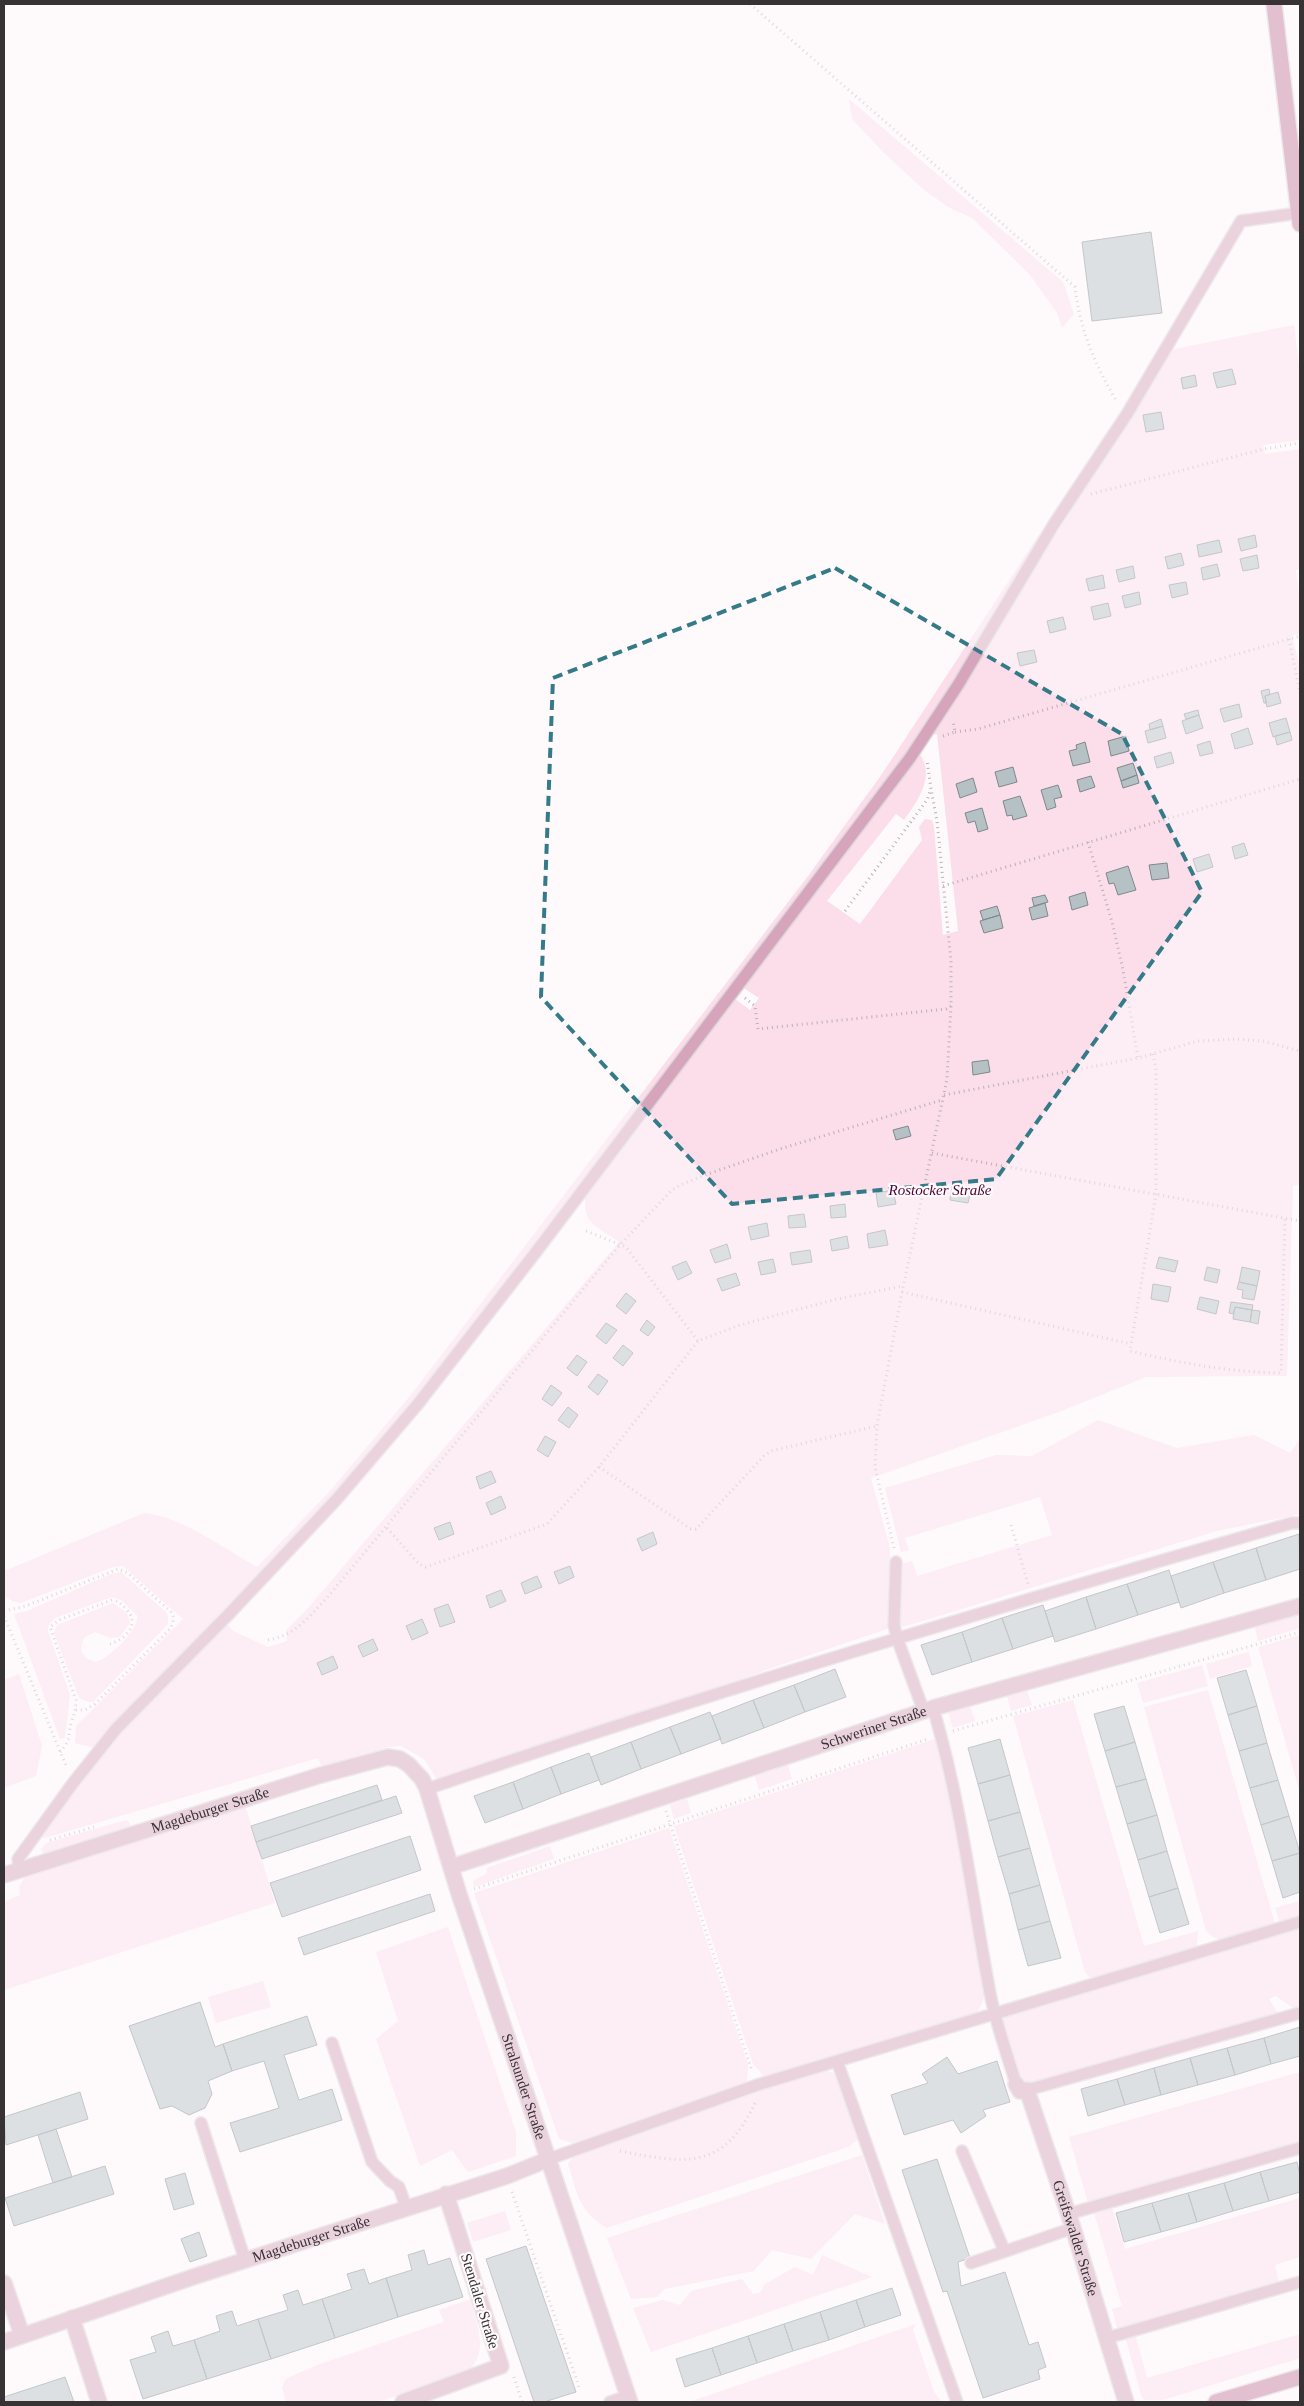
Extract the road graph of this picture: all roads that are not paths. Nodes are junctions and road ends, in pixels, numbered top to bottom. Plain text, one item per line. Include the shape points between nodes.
1 (1274, 4) edge
2 (1300, 219) edge
3 (1300, 1523) edge
4 (896, 1562) road end
5 (1300, 1606) edge
6 (897, 1638) junction
7 (928, 1710) junction
8 (416, 1771) joint
9 (427, 1789) junction
10 (451, 1867) junction
11 (20, 1870) junction
12 (4, 1875) edge
13 (1300, 1922) edge
14 (1300, 2013) edge
15 (995, 2014) junction
16 (332, 2043) dead end
17 (836, 2061) junction
18 (1022, 2087) junction
19 (201, 2123) dead end
20 (1300, 2148) edge
21 (962, 2151) dead end
22 (549, 2159) junction
23 (446, 2194) junction
24 (406, 2207) junction
25 (1070, 2221) junction
26 (1004, 2250) junction
27 (245, 2260) junction
28 (971, 2263) dead end
29 (1300, 2282) edge
30 (4, 2283) edge
31 (72, 2318) junction
32 (22, 2335) junction
33 (1107, 2338) junction
34 (4, 2342) edge
35 (1300, 2377) edge
36 (629, 2399) edge
37 (99, 2402) edge
38 (403, 2402) edge
39 (610, 2402) edge
40 (957, 2402) edge
41 (1126, 2402) edge
42 (1216, 2402) edge

1 - 2 street
2 - 11 lane via 1242,221 1127,414 1054,524 958,685 918,745 418,1404 337,1499 116,1729 18,1859
3 - 6 lane
4 - 6 lane via 894,1625
5 - 7 street, Schweriner Straße
6 - 7 lane
6 - 9 lane
7 - 10 street, Schweriner Straße
7 - 15 lane via 941,1734
8 - 9 street, Stralsunder Straße
8 - 11 street, Magdeburger Straße via 400,1759 388,1757
9 - 10 street, Stralsunder Straße
10 - 22 street, Stralsunder Straße
11 - 12 street, Magdeburger Straße
13 - 15 lane
14 - 18 lane
15 - 17 lane
15 - 18 lane
16 - 24 lane via 372,2162 399,2187
17 - 22 lane via 757,2085
17 - 40 lane
18 - 25 street, Greifswalder Straße
19 - 27 lane
20 - 25 lane
21 - 26 lane
22 - 23 street, Magdeburger Straße via 507,2176
22 - 36 street, Stralsunder Straße
23 - 24 street, Magdeburger Straße
23 - 38 street, Stendaler Straße via 501,2366
24 - 27 street, Magdeburger Straße
25 - 26 lane
25 - 33 street, Greifswalder Straße
26 - 28 lane
27 - 31 street, Magdeburger Straße
29 - 33 lane
30 - 32 street
31 - 32 street, Magdeburger Straße
31 - 37 street
32 - 34 street, Magdeburger Straße
33 - 41 street, Greifswalder Straße
35 - 42 street
36 - 39 lane

